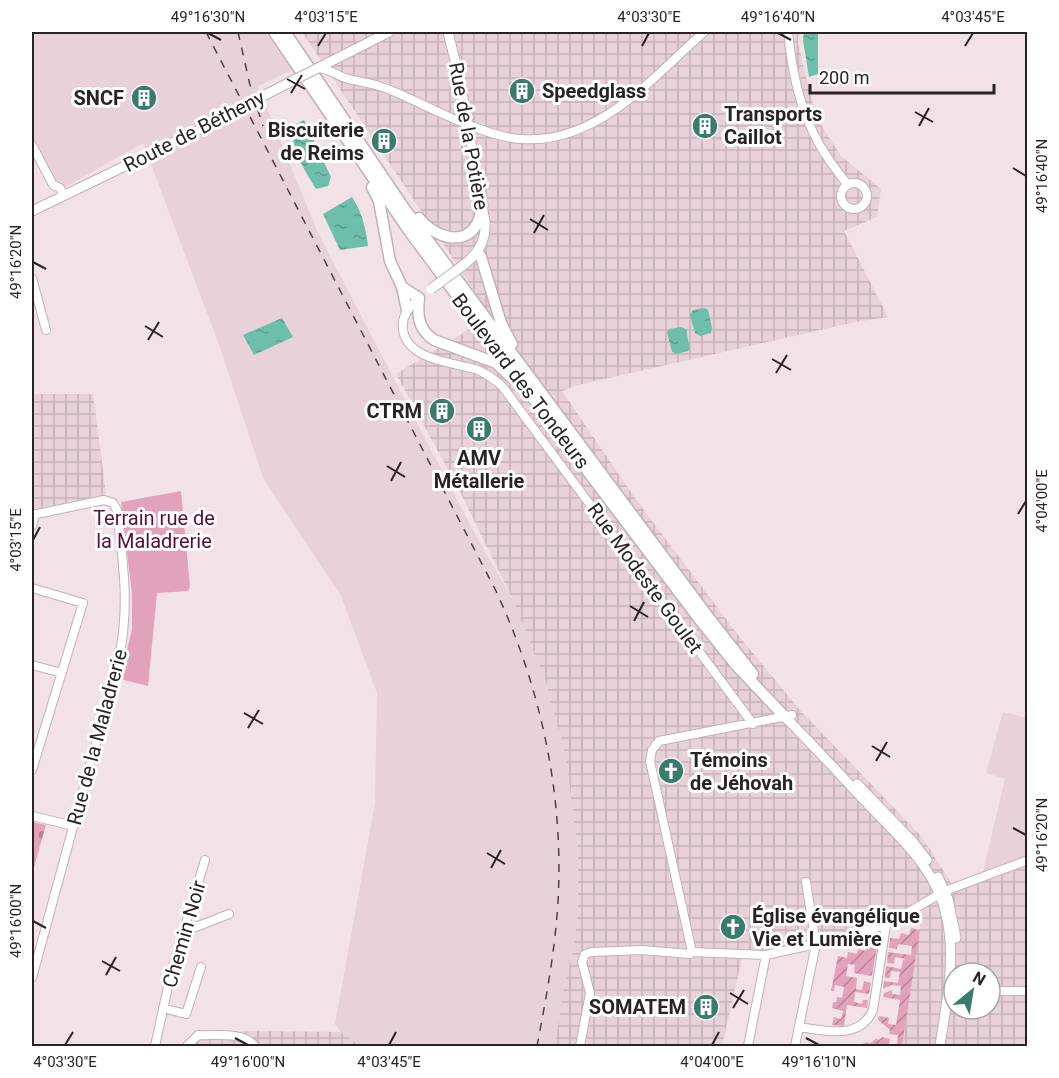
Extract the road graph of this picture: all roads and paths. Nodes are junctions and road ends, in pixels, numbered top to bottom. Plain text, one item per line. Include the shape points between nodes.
1 (274, 32) edge
2 (285, 32) edge
3 (388, 32) edge
4 (448, 32) edge
5 (704, 32) edge
6 (788, 32) edge
7 (318, 68) junction
8 (334, 122) junction
9 (467, 123) junction
10 (32, 145) edge
11 (364, 149) junction
12 (847, 184) dead end
13 (64, 195) junction
14 (482, 205) junction
15 (32, 211) edge
16 (478, 252) junction
17 (32, 278) edge
18 (402, 287) junction
19 (419, 298) junction
20 (407, 310) junction
21 (46, 330) dead end
22 (560, 417) junction
23 (616, 510) junction
24 (33, 515) edge
25 (32, 526) edge
26 (32, 588) edge
27 (32, 665) edge
28 (62, 673) junction
29 (789, 716) junction
30 (753, 724) junction
31 (32, 736) edge
32 (41, 738) junction
33 (32, 770) edge
34 (32, 816) edge
35 (74, 826) junction
36 (205, 860) dead end
37 (1028, 860) edge
38 (806, 882) dead end
39 (943, 893) junction
40 (229, 914) dead end
41 (886, 925) junction
42 (183, 932) junction
43 (816, 944) junction
44 (692, 952) junction
45 (766, 955) junction
46 (951, 961) edge
47 (956, 961) edge
48 (201, 967) dead end
49 (32, 978) edge
50 (1002, 990) edge
51 (1028, 991) edge
52 (163, 1008) junction
53 (945, 1021) edge
54 (949, 1021) edge
55 (799, 1027) junction
56 (155, 1047) edge
57 (187, 1047) edge
58 (255, 1047) edge
59 (580, 1047) edge
60 (748, 1047) edge
61 (795, 1047) edge
62 (940, 1047) edge
63 (946, 1047) edge

1 - 8 highway, Boulevard des Tondeurs
2 - 11 highway, Boulevard des Tondeurs
3 - 7 main road, Route de Bétheny
4 - 9 main road, Rue de la Potière
5 - 9 street via 620,106 587,127 556,136 520,139
6 - 12 street via 797,93 805,115 819,144
7 - 9 street via 381,87
7 - 13 main road, Route de Bétheny, bridge
8 - 18 highway via 379,201 390,261
8 - 23 highway, Boulevard des Tondeurs via 409,231
9 - 14 main road, Rue de la Potière
10 - 13 street via 53,185
11 - 14 highway via 426,227 435,233 452,237 472,231
11 - 22 highway, Boulevard des Tondeurs
13 - 15 main road, Route de Bétheny
14 - 16 main road, Rue de la Potière via 484,240
16 - 19 main road, bridge
16 - 22 highway via 501,323
17 - 21 street
18 - 19 highway
18 - 20 highway
19 - 20 street
19 - 23 highway via 418,320 426,334 503,368
20 - 30 street, Rue Modeste Goulet via 402,327 411,347 480,371 502,386
22 - 29 highway, Boulevard des Tondeurs via 736,653
23 - 29 highway, Boulevard des Tondeurs via 720,646
24 - 25 street
24 - 35 street, Rue de la Maladrerie via 104,500 113,503 117,510 125,621 119,658
26 - 28 street via 83,603
27 - 28 street
28 - 32 street
29 - 30 street
29 - 39 main road via 911,850
30 - 44 street via 659,741 652,750 650,760
31 - 32 street
32 - 33 street
34 - 35 street
35 - 49 street, Rue de la Maladrerie
36 - 42 street, Chemin Noir
37 - 39 street
38 - 43 street
39 - 41 street
39 - 46 main road
39 - 47 main road via 954,923
40 - 42 street
41 - 43 street
41 - 55 street via 868,1021 842,1031
42 - 52 street, Chemin Noir
43 - 45 street
43 - 55 street
44 - 45 street
44 - 59 street via 591,952 583,957 590,993
45 - 60 street
48 - 52 street, Chemin Noir via 186,1014
50 - 51 street
52 - 56 street, Chemin Noir
53 - 62 main road
54 - 63 main road
55 - 61 street
57 - 58 street via 198,1035 241,1036

